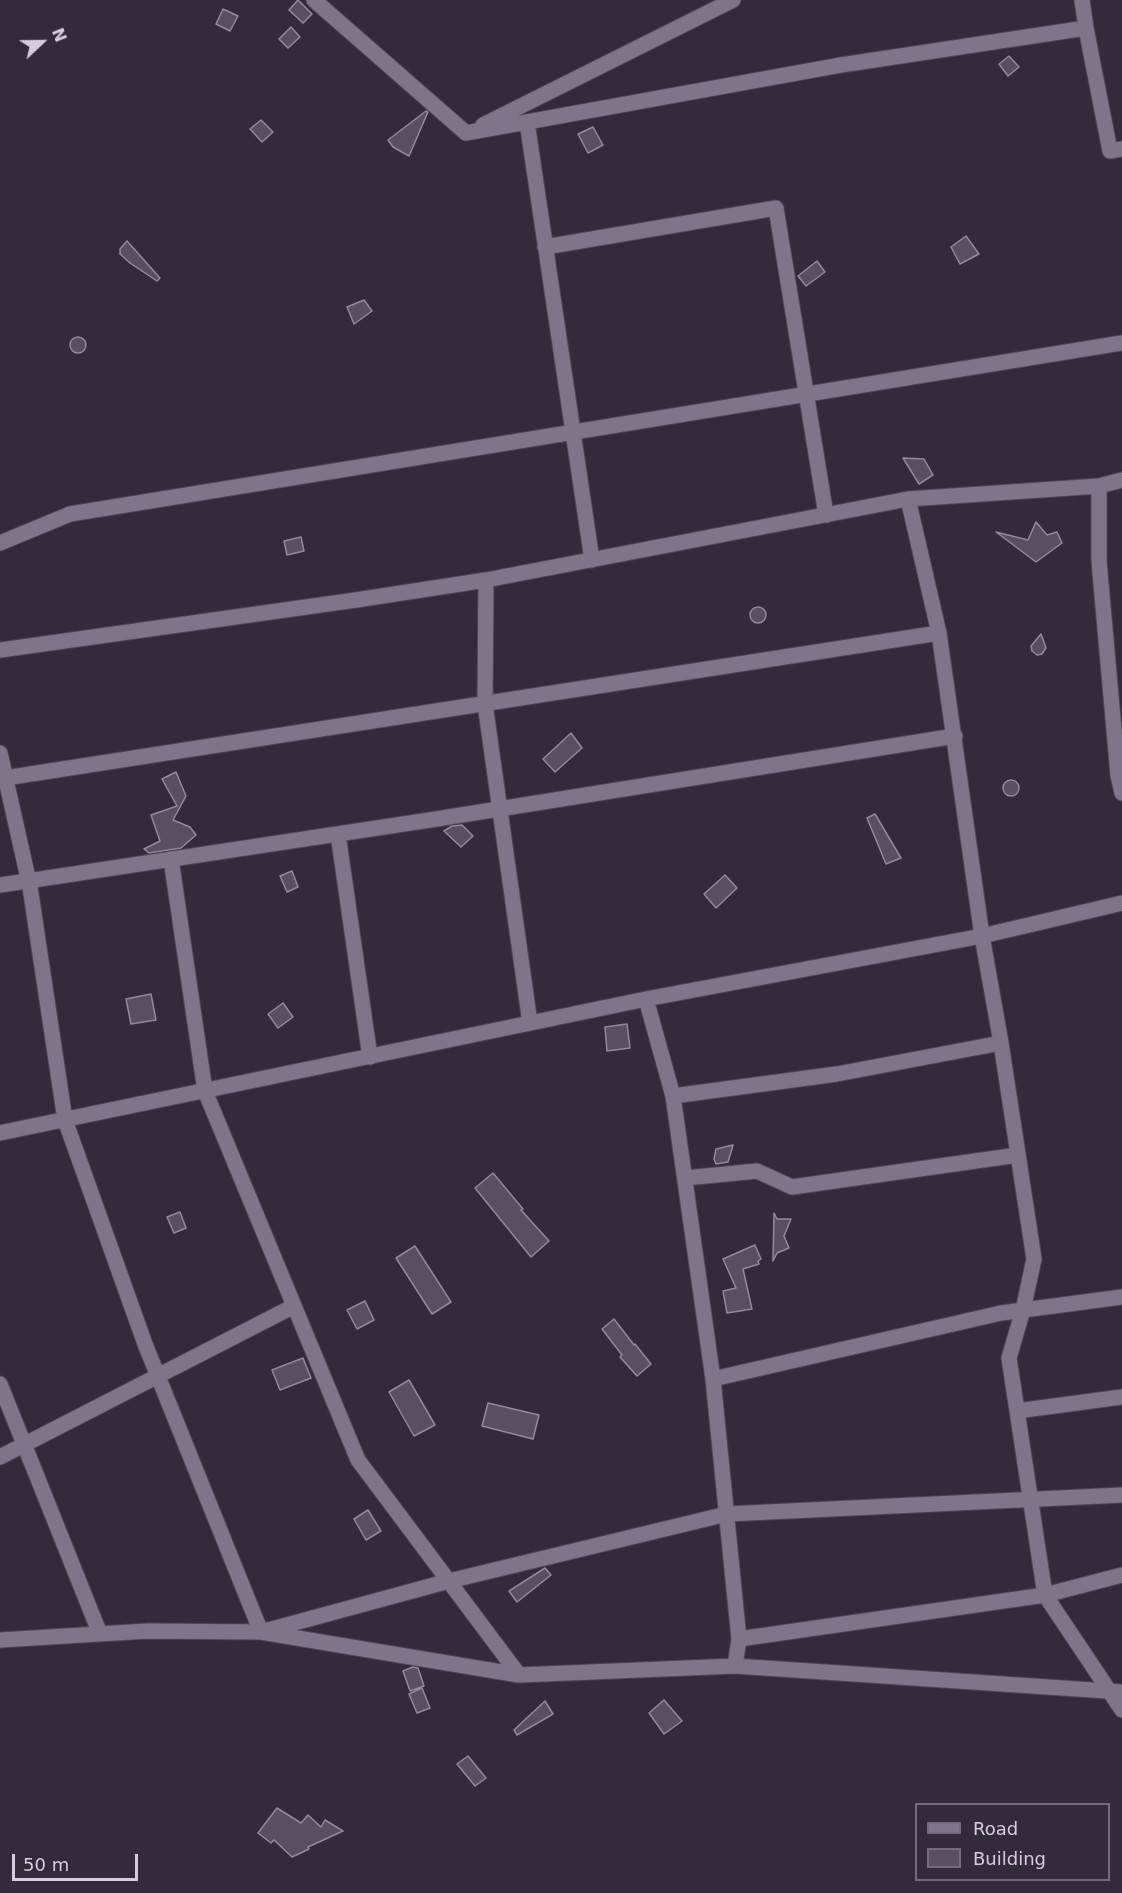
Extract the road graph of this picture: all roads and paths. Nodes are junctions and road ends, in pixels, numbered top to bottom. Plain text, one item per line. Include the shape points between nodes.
1 (314, 0) edge
2 (733, 0) edge
3 (1082, 0) edge
4 (1086, 28) junction
5 (527, 122) junction
6 (466, 133) junction
7 (1122, 149) edge
8 (545, 247) junction
9 (1122, 343) edge
10 (807, 394) junction
11 (573, 432) junction
12 (1122, 480) edge
13 (1099, 486) junction
14 (908, 499) junction
15 (826, 515) junction
16 (0, 543) edge
17 (592, 560) junction
18 (486, 580) junction
19 (939, 633) junction
20 (0, 650) edge
21 (485, 704) junction
22 (955, 736) junction
23 (0, 753) edge
24 (5, 778) junction
25 (1122, 793) edge
26 (500, 808) junction
27 (338, 834) junction
28 (171, 859) junction
29 (28, 881) junction
30 (0, 885) edge
31 (1122, 903) edge
32 (982, 936) junction
33 (646, 999) junction
34 (530, 1023) junction
35 (1001, 1043) junction
36 (370, 1057) junction
37 (206, 1091) junction
38 (673, 1096) junction
39 (65, 1120) junction
40 (0, 1133) edge
41 (1018, 1155) junction
42 (685, 1178) junction
43 (1122, 1297) edge
44 (294, 1306) junction
45 (1023, 1310) junction
46 (158, 1376) junction
47 (713, 1379) junction
48 (0, 1384) edge
49 (1122, 1397) edge
50 (1017, 1411) junction
51 (24, 1444) junction
52 (0, 1457) edge
53 (1122, 1495) edge
54 (1030, 1500) junction
55 (727, 1514) junction
56 (1122, 1575) edge
57 (449, 1581) junction
58 (1045, 1595) junction
59 (261, 1632) junction
60 (100, 1634) junction
61 (740, 1639) junction
62 (0, 1640) edge
63 (735, 1666) junction
64 (519, 1675) junction
65 (1116, 1692) edge
66 (1122, 1710) edge

1 - 6 street
2 - 6 street
3 - 4 street
4 - 5 street via 841,65
4 - 7 street via 1110,151
5 - 6 street
5 - 8 street
8 - 10 street via 776,208
8 - 11 street
9 - 10 street
10 - 11 street
10 - 15 street
11 - 16 street via 70,514
11 - 17 street
12 - 13 street
13 - 14 street
13 - 25 street via 1099,561
14 - 15 street
14 - 19 street
15 - 17 street
17 - 18 street
18 - 20 street
18 - 21 street
19 - 21 street
19 - 22 street
21 - 24 street
21 - 26 street
22 - 26 street
22 - 32 street
23 - 24 street
24 - 29 street
26 - 27 street
26 - 34 street
27 - 28 street
27 - 36 street
28 - 29 street
28 - 37 street
29 - 30 street
29 - 39 street
31 - 32 street
32 - 33 street
32 - 35 street
33 - 34 street
33 - 38 street
34 - 36 street
35 - 38 street via 837,1074
35 - 41 street
36 - 37 street
37 - 39 street
37 - 44 street
38 - 42 street
39 - 40 street
39 - 46 street
41 - 42 street via 792,1187 757,1171
41 - 45 street via 1034,1258
42 - 47 street
43 - 45 street
44 - 46 street
44 - 57 street via 358,1460
45 - 47 street
45 - 50 street via 1009,1358
46 - 51 street
46 - 59 street
47 - 55 street
48 - 51 street
49 - 50 street
50 - 54 street
51 - 52 street
51 - 60 street
53 - 54 street
54 - 55 street
54 - 58 street
55 - 57 street
55 - 61 street
56 - 58 street
57 - 59 street
57 - 64 street
58 - 61 street
58 - 65 street
59 - 60 street
59 - 64 street
60 - 62 street
61 - 63 street
63 - 64 street
63 - 65 street
65 - 66 street

